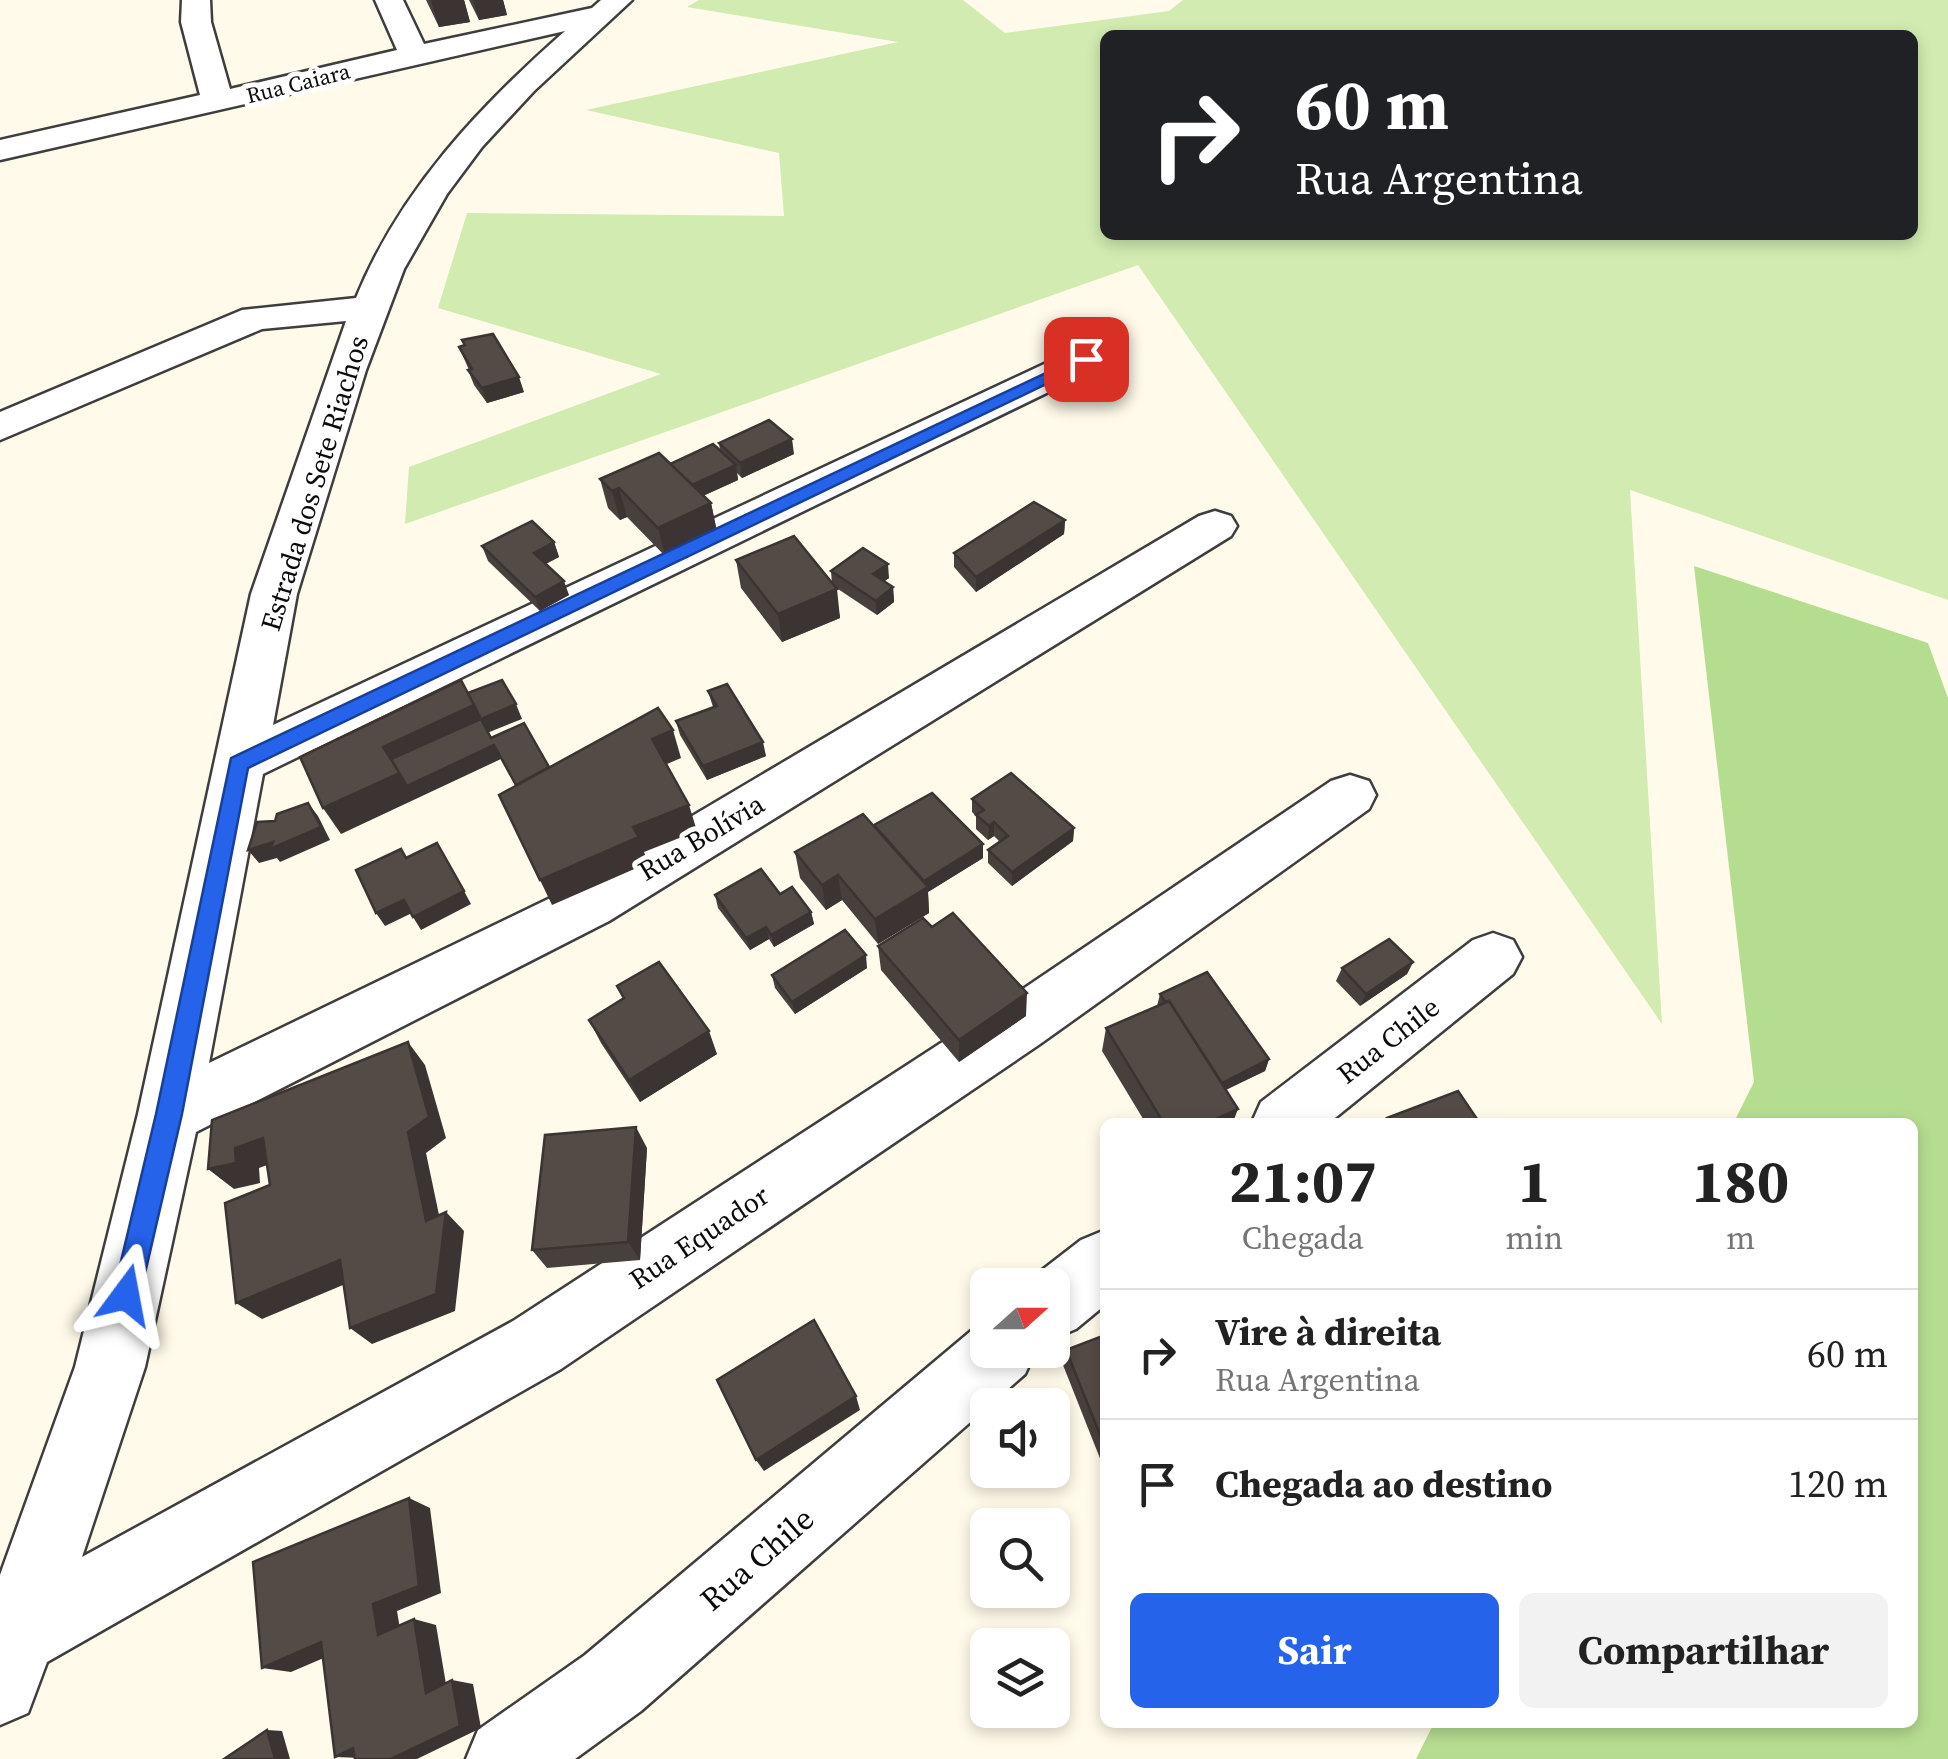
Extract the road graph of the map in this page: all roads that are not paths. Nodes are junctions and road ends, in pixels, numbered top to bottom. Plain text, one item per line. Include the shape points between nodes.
1 (196, 0) edge
2 (389, 0) edge
3 (606, 8) edge
4 (414, 54) junction
5 (218, 103) junction
6 (0, 150) edge
7 (370, 308) junction
8 (1086, 359) dead end
9 (0, 426) edge
10 (1214, 526) dead end
11 (238, 764) junction
12 (1350, 795) dead end
13 (1493, 957) dead end
14 (169, 1114) junction
15 (1288, 1118) edge
16 (1100, 1267) edge
17 (1070, 1291) edge
18 (979, 1368) edge
19 (10, 1660) edge
20 (507, 1759) edge

1 - 5 street
2 - 4 street
3 - 4 street, Rua Caiara
3 - 7 street, Estrada dos Sete Riachos via 470,140 422,207
4 - 5 street, Rua Caiara
5 - 6 street, Rua Caiara
7 - 9 street via 255,318
7 - 11 street, Estrada dos Sete Riachos via 274,594
8 - 11 street
10 - 14 street, Rua Bolívia via 590,904
11 - 14 street, Estrada dos Sete Riachos
12 - 19 street, Rua Equador via 1019,1025 537,1345
13 - 15 street, Rua Chile
14 - 19 street, Estrada dos Sete Riachos via 110,1367
16 - 17 street
18 - 20 street, Rua Chile via 612,1683

